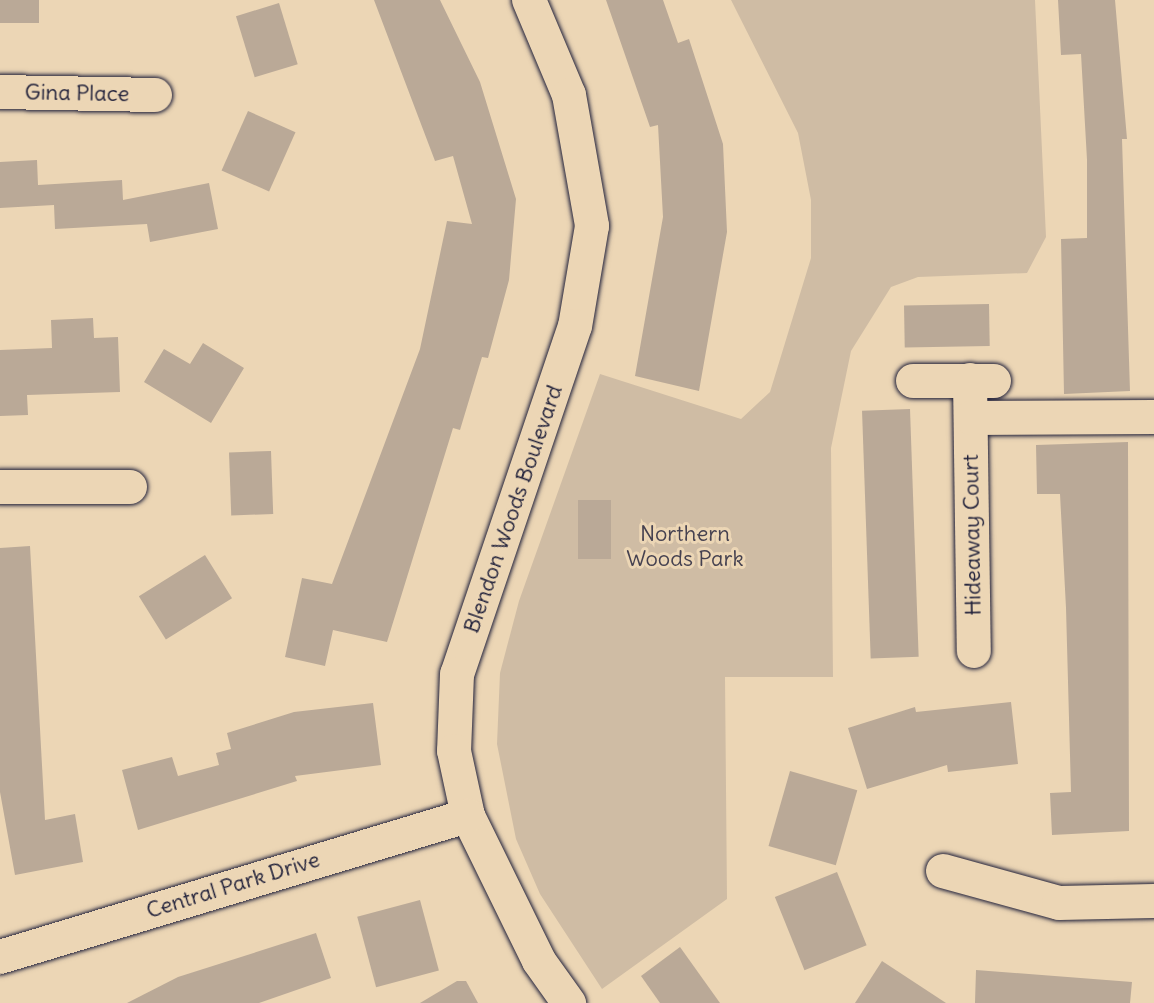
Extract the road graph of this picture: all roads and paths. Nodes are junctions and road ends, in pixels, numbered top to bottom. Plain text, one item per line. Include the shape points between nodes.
1 (529, 0) edge
2 (0, 92) edge
3 (155, 95) dead end
4 (913, 381) dead end
5 (1154, 417) edge
6 (971, 418) junction
7 (0, 487) edge
8 (130, 487) dead end
9 (974, 651) dead end
10 (468, 816) junction
11 (943, 871) dead end
12 (1154, 901) edge
13 (0, 957) edge
14 (569, 1003) edge

1 - 10 street, Blendon Woods Boulevard via 569,95 592,226 575,326 457,674 454,751
2 - 3 street, Gina Place
4 - 6 street, Hideaway Court via 982,380
5 - 6 street
6 - 9 street, Hideaway Court
7 - 8 street
10 - 13 street, Central Park Drive
10 - 14 street, Blendon Woods Boulevard via 539,961
11 - 12 street via 1059,903

